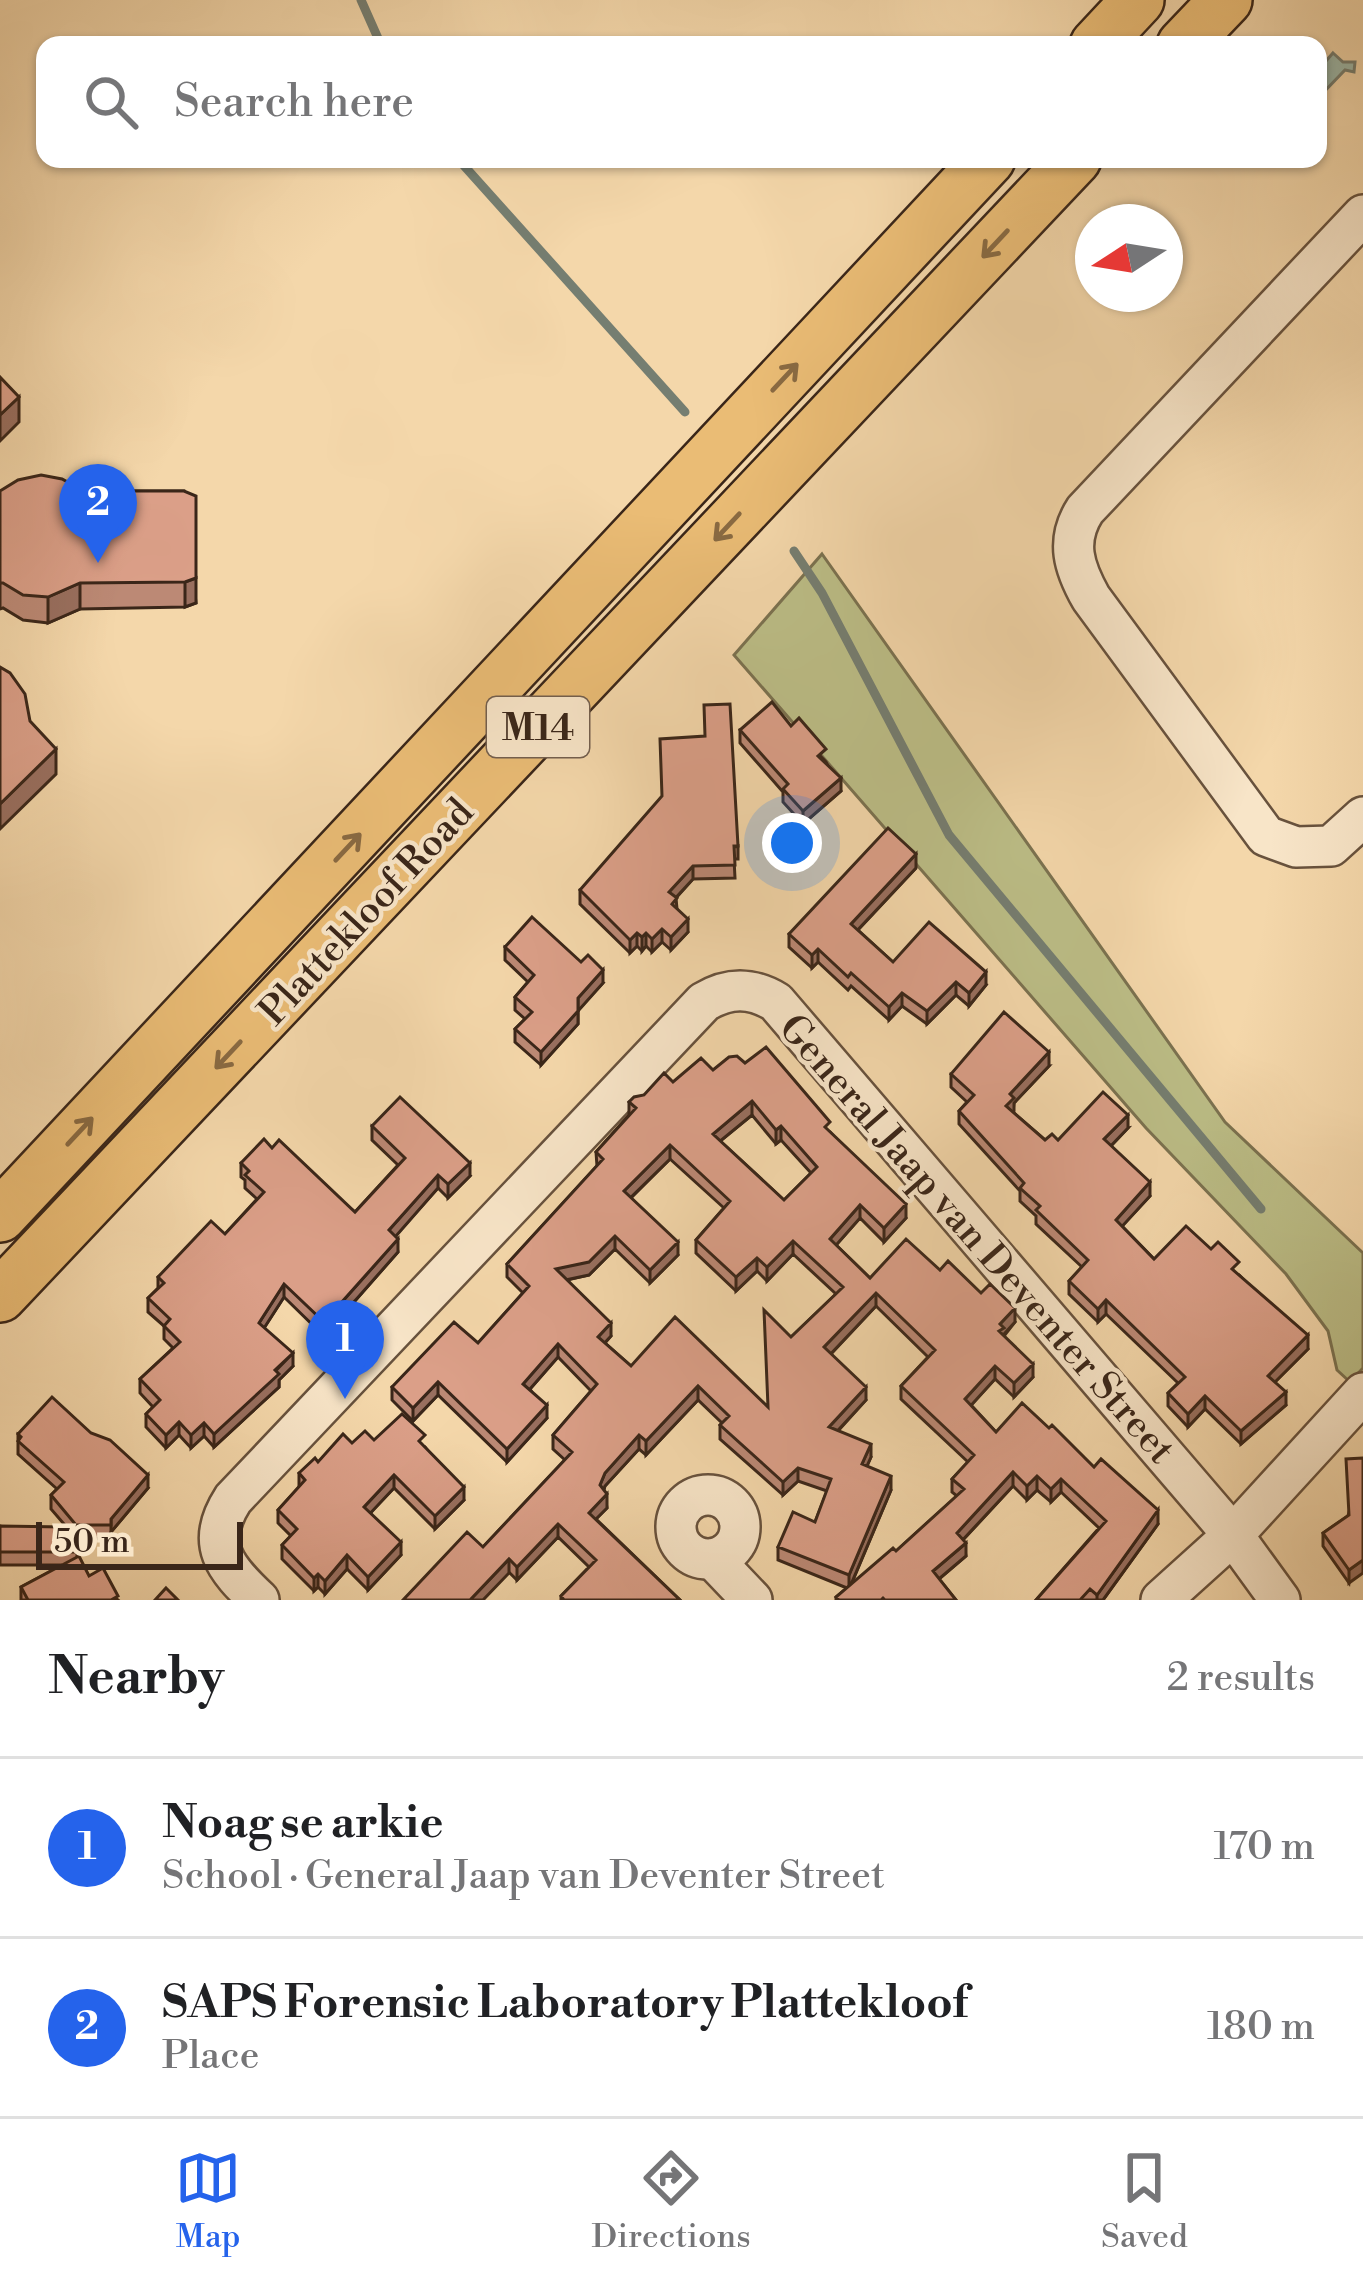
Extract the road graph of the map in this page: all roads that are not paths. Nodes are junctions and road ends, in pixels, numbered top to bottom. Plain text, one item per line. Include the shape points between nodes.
1 (1138, 0) edge
2 (1226, 0) edge
3 (1104, 36) edge
4 (1192, 36) edge
5 (981, 168) edge
6 (1067, 168) edge
7 (1363, 214) edge
8 (1363, 817) edge
9 (0, 1216) edge
10 (0, 1296) edge
11 (1363, 1393) edge
12 (1233, 1535) junction
13 (713, 1558) dead end
14 (259, 1600) edge
15 (752, 1600) edge
16 (1161, 1600) edge
17 (1280, 1600) edge

1 - 3 main road
2 - 4 main road
9 -> 5 main road, Plattekloof Road / M14
6 -> 10 main road, Plattekloof Road / M14
7 - 8 street via 1085,510 1072,556 1091,598 1266,836 1296,847 1331,846
11 - 12 street
12 - 14 street, General Jaap van Deventer Street via 776,1002 737,990 704,1002 233,1499 219,1528 222,1557
12 - 16 street
12 - 17 street, General Jaap van Deventer Street
13 - 15 street

